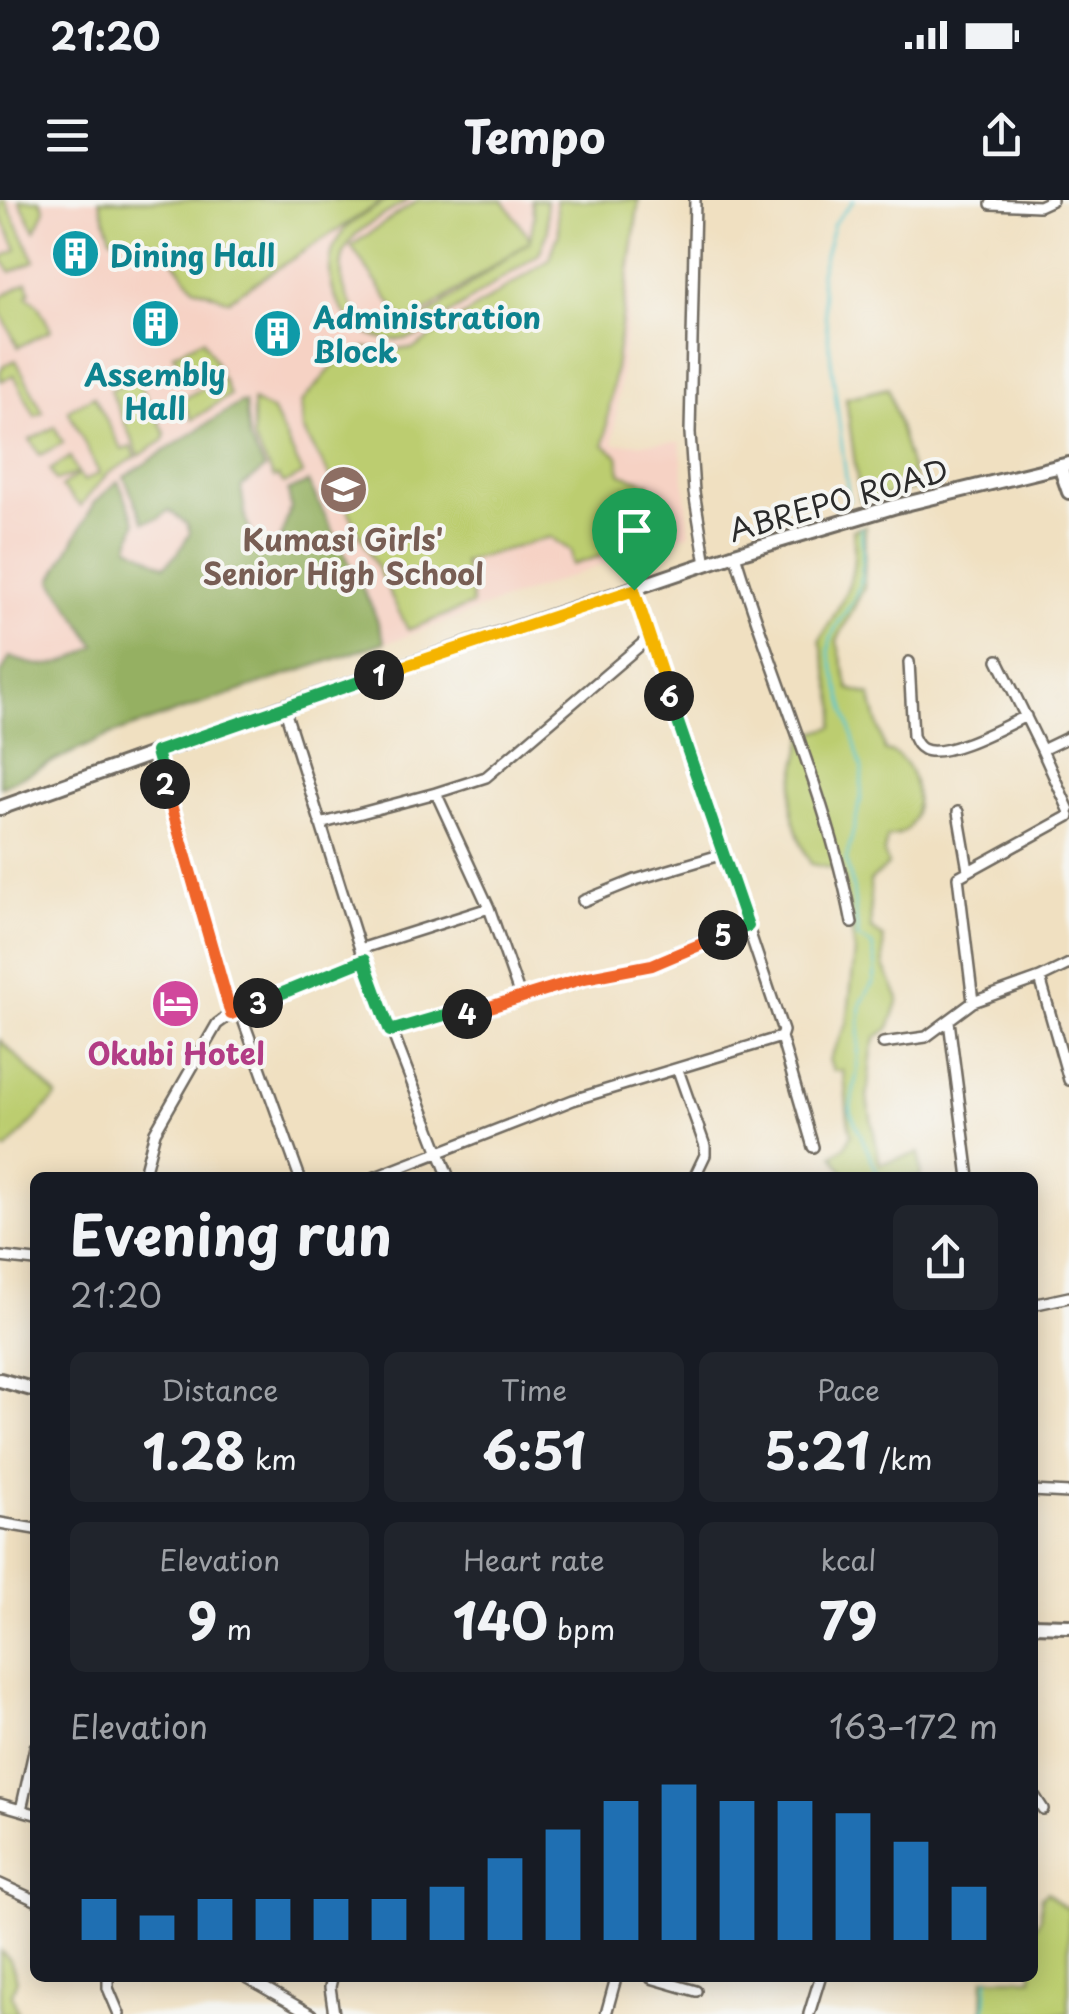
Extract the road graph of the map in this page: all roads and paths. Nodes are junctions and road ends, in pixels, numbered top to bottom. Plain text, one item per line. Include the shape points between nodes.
1 (695, 200) edge
2 (1052, 200) edge
3 (991, 204) dead end
4 (1065, 465) edge
5 (1069, 492) edge
6 (735, 554) junction
7 (706, 564) junction
8 (634, 590) junction
9 (650, 637) junction
10 (998, 660) dead end
11 (908, 662) dead end
12 (284, 707) junction
13 (1026, 716) junction
14 (1069, 737) edge
15 (1042, 750) junction
16 (156, 752) junction
17 (436, 793) junction
18 (0, 808) edge
19 (958, 812) dead end
20 (1069, 813) edge
21 (320, 824) junction
22 (723, 854) junction
23 (968, 870) junction
24 (582, 902) dead end
25 (489, 908) junction
26 (852, 924) dead end
27 (748, 926) junction
28 (360, 949) junction
29 (364, 960) junction
30 (1069, 964) edge
31 (1040, 978) junction
32 (521, 999) junction
33 (973, 1002) junction
34 (235, 1012) junction
35 (949, 1021) junction
36 (390, 1031) junction
37 (782, 1037) junction
38 (883, 1043) dead end
39 (678, 1070) junction
40 (1069, 1080) edge
41 (813, 1147) dead end
42 (439, 1150) junction
43 (144, 1172) edge
44 (298, 1172) edge
45 (387, 1172) edge
46 (447, 1172) edge
47 (697, 1172) edge
48 (968, 1172) edge
49 (0, 1257) edge
50 (30, 1261) edge
51 (1069, 1297) edge
52 (1038, 1304) edge
53 (0, 1380) edge
54 (30, 1389) edge
55 (1038, 1491) edge
56 (1069, 1493) edge
57 (0, 1523) edge
58 (30, 1528) edge
59 (1038, 1625) edge
60 (1069, 1626) edge
61 (30, 1771) edge
62 (1038, 1801) edge
63 (0, 1804) edge
64 (1043, 1809) dead end
65 (22, 1810) junction
66 (30, 1812) edge
67 (0, 1884) edge
68 (30, 1898) edge
69 (108, 1982) edge
70 (254, 1982) edge
71 (331, 1982) edge
72 (615, 1982) edge
73 (665, 1982) edge
74 (817, 1982) edge
75 (696, 1991) dead end
76 (119, 2014) edge
77 (311, 2014) edge
78 (334, 2014) edge
79 (606, 2014) edge
80 (810, 2014) edge

1 - 7 street via 690,433
2 - 3 street via 1040,206
4 - 5 main road
4 - 6 main road, ABREPO ROAD
6 - 7 main road, ABREPO ROAD
6 - 26 street via 838,852
7 - 8 main road, ABREPO ROAD
8 - 9 street
8 - 12 main road, ABREPO ROAD
9 - 17 street via 486,777
9 - 22 street
10 - 13 street
11 - 13 street via 913,736 925,751 956,747
12 - 16 main road, ABREPO ROAD
12 - 21 street
13 - 15 street
14 - 15 street
15 - 20 street
16 - 18 main road, ABREPO ROAD
16 - 34 street
17 - 21 street
17 - 25 street
19 - 23 street
20 - 23 street
21 - 28 street
22 - 24 street
22 - 27 street
23 - 33 street via 957,881
25 - 28 street
25 - 32 street
27 - 32 street via 652,965
27 - 37 street
28 - 29 street
29 - 34 street
29 - 36 street
30 - 31 street
31 - 33 street
31 - 40 street
32 - 36 street
33 - 35 street
34 - 43 street via 208,1034 154,1132
34 - 44 street
35 - 38 street via 926,1037
35 - 48 street
36 - 42 street
37 - 39 street
37 - 41 street
39 - 42 street
39 - 47 street via 704,1146
42 - 45 street
42 - 46 street
49 - 50 street
51 - 52 street
53 - 54 main road
55 - 56 street
57 - 58 street
59 - 60 main road
61 - 65 street
62 - 64 street
63 - 65 street
65 - 66 street
67 - 68 street
69 - 76 street
70 - 77 street
71 - 78 street
72 - 79 street
73 - 75 street
74 - 80 street

